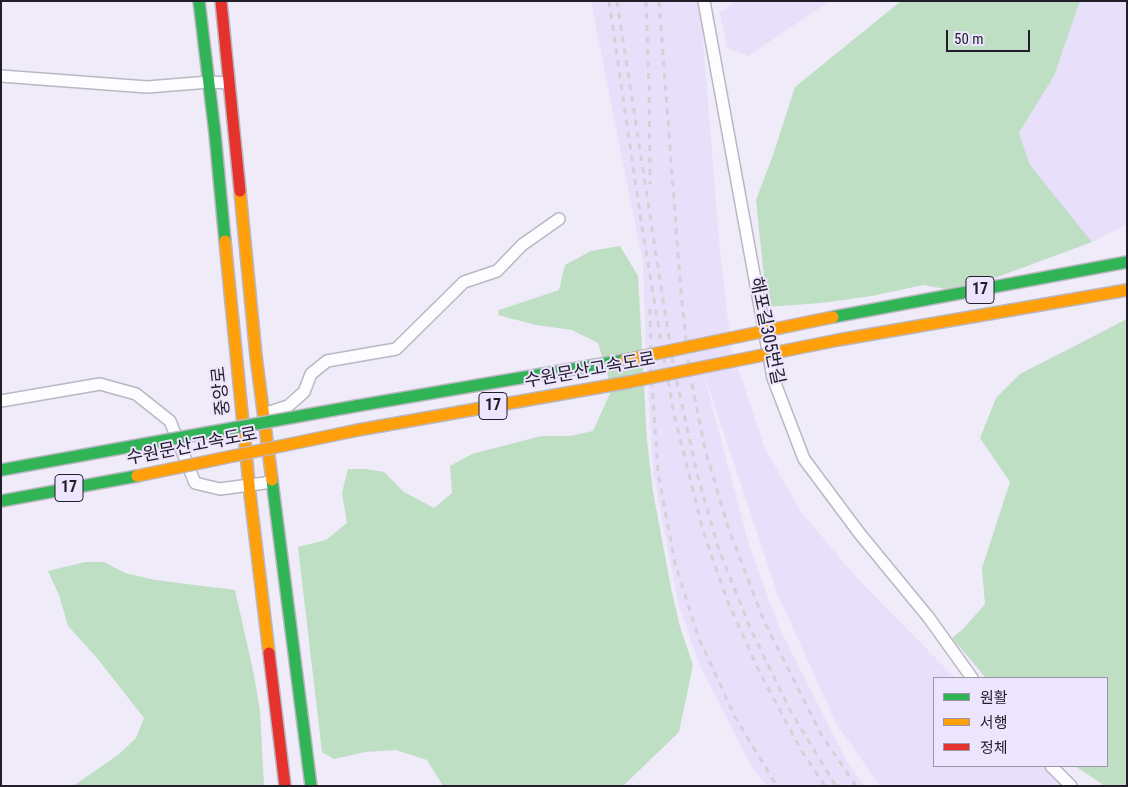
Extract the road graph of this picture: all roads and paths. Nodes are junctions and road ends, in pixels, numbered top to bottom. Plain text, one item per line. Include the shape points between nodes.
1 (199, 1) edge
2 (221, 1) edge
3 (704, 1) edge
4 (1, 76) edge
5 (209, 82) junction
6 (229, 83) junction
7 (559, 220) dead end
8 (1127, 262) edge
9 (1127, 290) edge
10 (1, 401) edge
11 (264, 414) junction
12 (1, 470) edge
13 (272, 482) junction
14 (249, 485) junction
15 (1, 501) edge
16 (971, 677) edge
17 (1052, 767) edge
18 (285, 786) edge
19 (311, 786) edge
20 (1071, 786) edge

1 - 5 main road, 중앙로
2 - 6 main road
3 - 16 street, 해포길305번길 via 773,378 804,459
4 - 5 street via 147,87
5 - 6 street
5 - 14 main road, 중앙로
6 - 11 main road
7 - 11 street via 522,245 497,271 464,282 396,349 327,361 311,374 304,392 288,406
8 - 12 main road, 수원문산고속도로 / 17, bridge via 625,360
9 - 15 main road, 수원문산고속도로 / 17, bridge via 838,340
10 - 14 street via 100,384 136,394 170,421 194,483 220,489
11 - 13 main road
13 - 14 street
13 - 19 main road
14 - 18 main road, 중앙로
17 - 20 street

